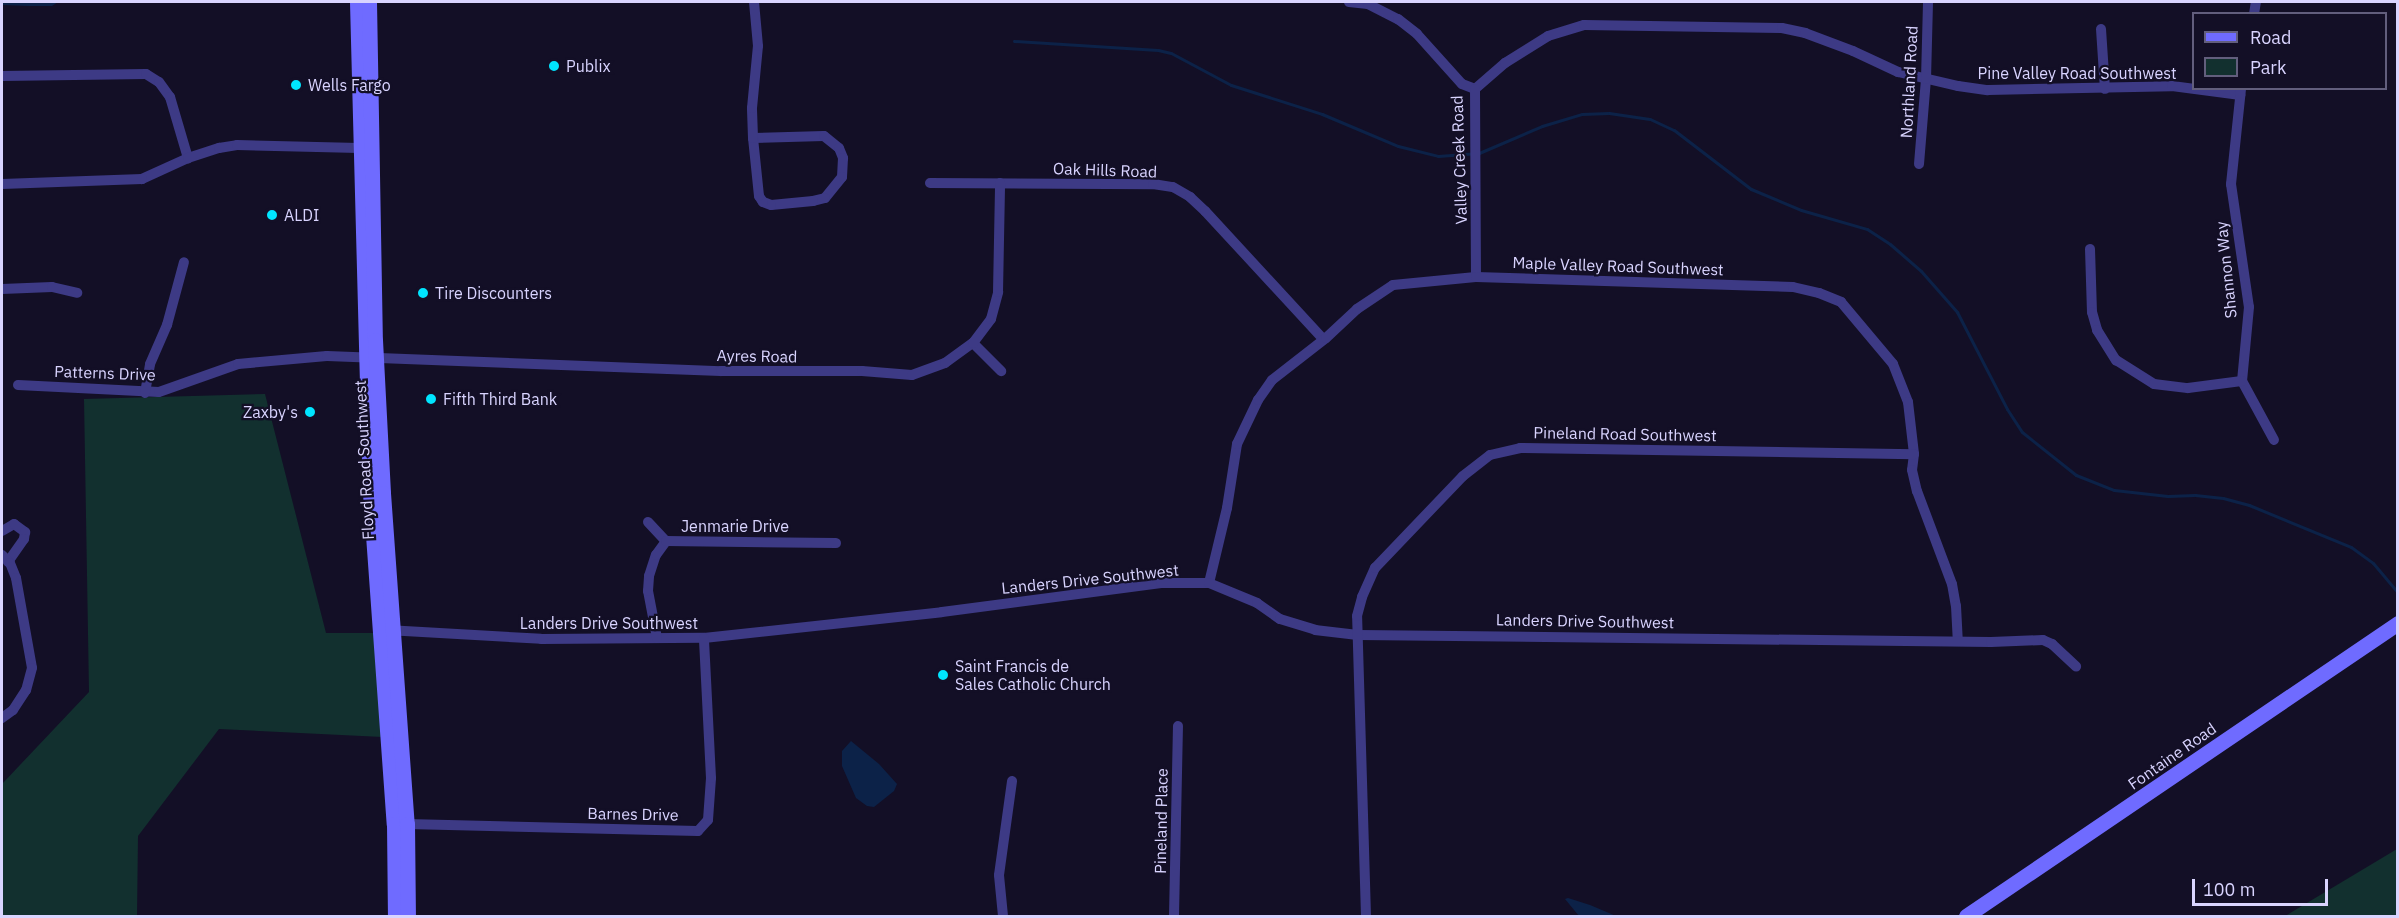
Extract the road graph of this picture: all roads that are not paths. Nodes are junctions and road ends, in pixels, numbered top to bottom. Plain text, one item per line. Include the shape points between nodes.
1 (357, 2) edge
2 (369, 2) edge
3 (754, 2) edge
4 (1349, 2) edge
5 (1928, 2) edge
6 (2101, 29) dead end
7 (2, 76) edge
8 (1926, 79) junction
9 (2192, 88) edge
10 (1475, 89) junction
11 (2105, 89) junction
12 (2217, 90) edge
13 (2240, 92) edge
14 (753, 138) junction
15 (359, 148) junction
16 (188, 158) junction
17 (1919, 164) dead end
18 (930, 183) dead end
19 (1000, 183) junction
20 (2, 184) edge
21 (2090, 249) dead end
22 (184, 262) dead end
23 (1476, 277) junction
24 (2, 290) edge
25 (77, 293) dead end
26 (1323, 339) junction
27 (973, 343) junction
28 (371, 357) junction
29 (1001, 371) dead end
30 (2242, 381) junction
31 (18, 385) dead end
32 (145, 393) junction
33 (2274, 440) dead end
34 (1914, 454) junction
35 (648, 522) dead end
36 (2, 531) edge
37 (666, 541) junction
38 (836, 543) dead end
39 (5, 558) edge
40 (1209, 584) junction
41 (2397, 623) edge
42 (385, 631) junction
43 (1358, 634) junction
44 (704, 638) junction
45 (657, 639) junction
46 (1958, 640) junction
47 (2076, 666) dead end
48 (2, 718) edge
49 (1178, 726) dead end
50 (1012, 781) dead end
51 (407, 824) junction
52 (395, 916) edge
53 (408, 916) edge
54 (1003, 916) edge
55 (1174, 916) edge
56 (1366, 916) edge
57 (1966, 916) edge

1 - 15 main road, Floyd Road Southwest
2 - 28 main road, Floyd Road Southwest
3 - 14 street via 758,46
4 - 10 street, Valley Creek Road via 1368,4 1398,19 1417,34 1462,84
5 - 8 street, Northland Road
6 - 11 street
7 - 16 street via 146,74 159,82 170,97
8 - 10 street, Pine Valley Road Southwest via 1782,28 1584,25 1548,36 1505,63
8 - 11 street, Pine Valley Road Southwest via 1988,90
8 - 17 street, Northland Road
9 - 11 street, Pine Valley Road Southwest
10 - 23 street, Valley Creek Road
12 - 13 street, Pine Valley Road Southwest
13 - 30 street, Shannon Way via 2231,184 2249,307
14 - 14 street via 759,196 763,202 771,205 825,198 842,177 839,148 824,136
15 - 16 street via 237,146
15 - 28 main road, Floyd Road Southwest
16 - 20 street via 142,179
18 - 19 street, Oak Hills Road
19 - 26 street, Oak Hills Road via 1153,184 1173,188 1205,211
19 - 27 street, Ayres Road via 998,292 991,319
21 - 30 street via 2092,312 2097,330 2116,360 2154,384 2188,388
22 - 32 street via 167,325 150,364
23 - 26 street, Maple Valley Road Southwest via 1393,285
23 - 34 street, Maple Valley Road Southwest via 1793,287 1819,293 1841,302 1893,364 1908,402
24 - 25 street via 52,287
26 - 40 street, Maple Valley Road Southwest via 1272,380 1237,444
27 - 28 street, Ayres Road via 945,363 912,375
27 - 29 street
28 - 32 street, Patterns Drive via 259,360
28 - 42 main road, Floyd Road Southwest
30 - 33 street
31 - 32 street, Patterns Drive
34 - 43 street, Pineland Road Southwest via 1551,447 1490,455 1463,476 1375,568 1357,616
34 - 46 street, Maple Valley Road Southwest via 1912,470 1919,499 1952,584
35 - 37 street
36 - 39 street via 14,524 24,532 24,539
37 - 38 street, Jenmarie Drive
37 - 45 street, Jenmarie Drive via 649,576
39 - 48 street via 16,578 32,668 26,690 13,710
40 - 43 street, Landers Drive Southwest via 1257,603 1280,619 1315,630
40 - 44 street, Landers Drive Southwest via 1161,583
41 - 57 main road, Fontaine Road
42 - 45 street, Landers Drive Southwest via 541,639
42 - 51 main road, Floyd Road Southwest
42 - 52 main road, Floyd Road Southwest
43 - 46 street, Landers Drive Southwest
43 - 56 street, Pineland Road Southwest
44 - 45 street, Landers Drive Southwest
44 - 51 street, Barnes Drive via 711,778 708,820 698,831
46 - 47 street, Landers Drive Southwest via 2043,640
49 - 55 street, Pineland Place
50 - 54 street via 999,875
51 - 53 main road, Floyd Road Southwest

